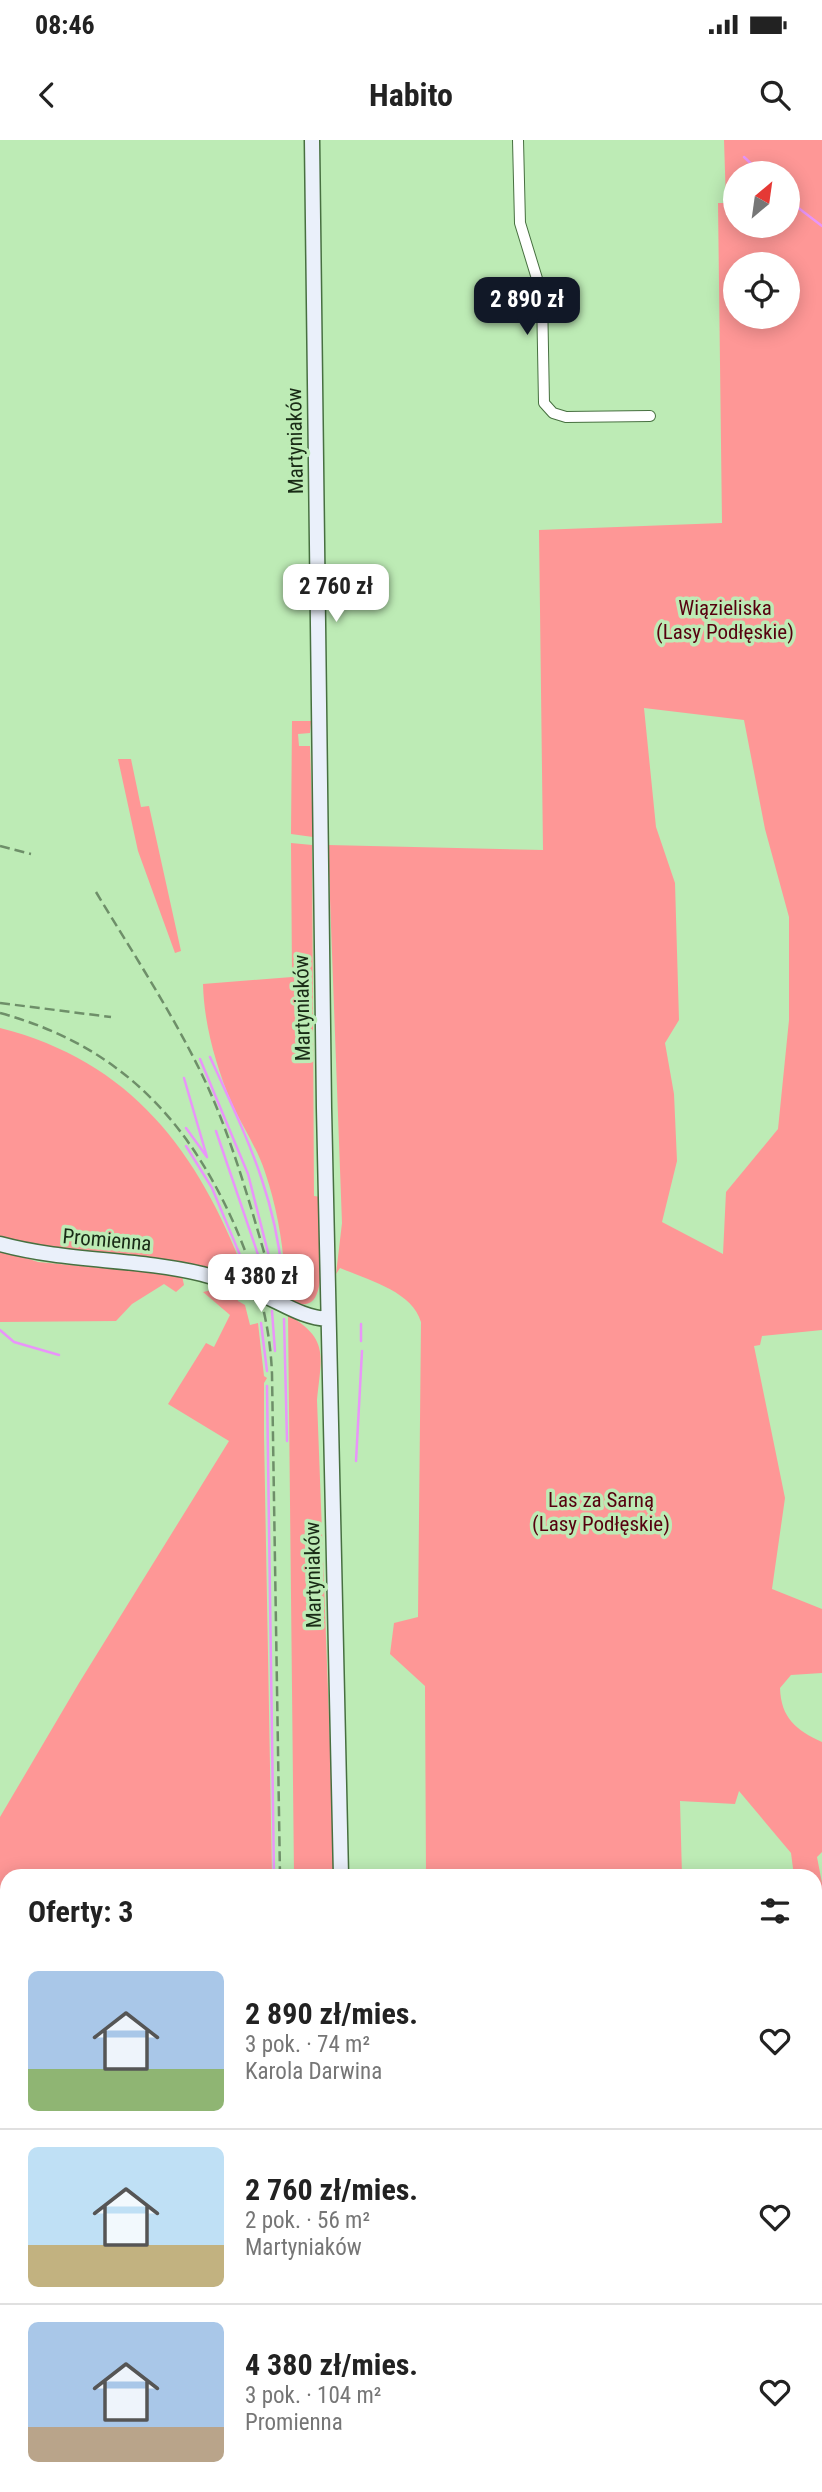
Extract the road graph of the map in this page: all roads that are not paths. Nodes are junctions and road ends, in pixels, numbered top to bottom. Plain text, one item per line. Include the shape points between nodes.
1 (312, 140) edge
2 (517, 140) edge
3 (650, 416) dead end
4 (0, 1244) edge
5 (328, 1319) junction
6 (341, 1869) edge

1 - 5 main road, Martyniaków
2 - 3 street via 520,223 542,295 544,403 553,413 566,416
4 - 5 main road, Promienna via 61,1258 162,1266 200,1274 312,1318
5 - 6 main road, Martyniaków

